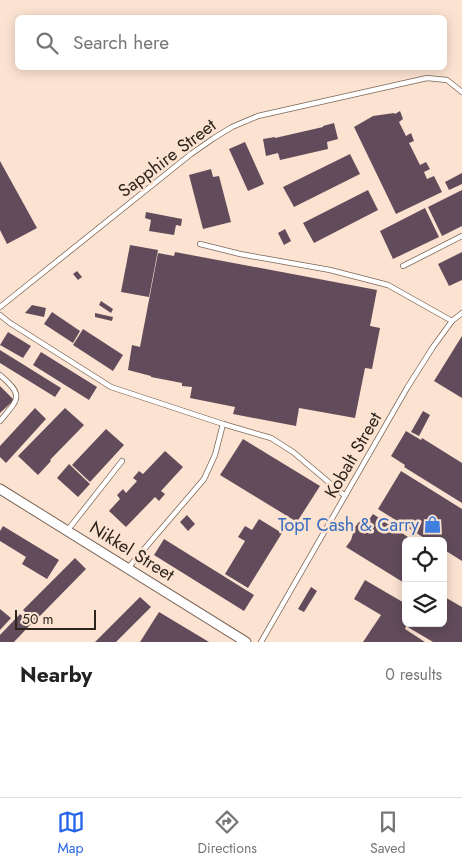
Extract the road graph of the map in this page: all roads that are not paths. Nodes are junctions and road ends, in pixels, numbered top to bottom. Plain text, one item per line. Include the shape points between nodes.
1 (462, 92) edge
2 (462, 236) edge
3 (200, 244) dead end
4 (403, 266) dead end
5 (0, 306) edge
6 (462, 313) edge
7 (0, 315) edge
8 (452, 321) junction
9 (0, 375) edge
10 (0, 421) edge
11 (223, 424) junction
12 (122, 461) dead end
13 (0, 489) edge
14 (345, 496) junction
15 (68, 531) junction
16 (128, 568) junction
17 (246, 642) edge
18 (261, 642) edge

1 - 5 lane, Sapphire Street via 447,80 427,78 258,116 232,127 191,154
2 - 4 lane
3 - 8 lane via 388,285
6 - 8 lane, Kobalt Street
7 - 11 lane via 111,387
8 - 14 lane, Kobalt Street via 407,388
9 - 10 lane via 17,394 15,403
11 - 14 lane via 271,438 293,452
11 - 16 lane via 215,455 204,479
12 - 15 lane
13 - 15 street, Nikkel Street
14 - 18 lane, Kobalt Street
15 - 16 street, Nikkel Street
16 - 17 street, Nikkel Street

